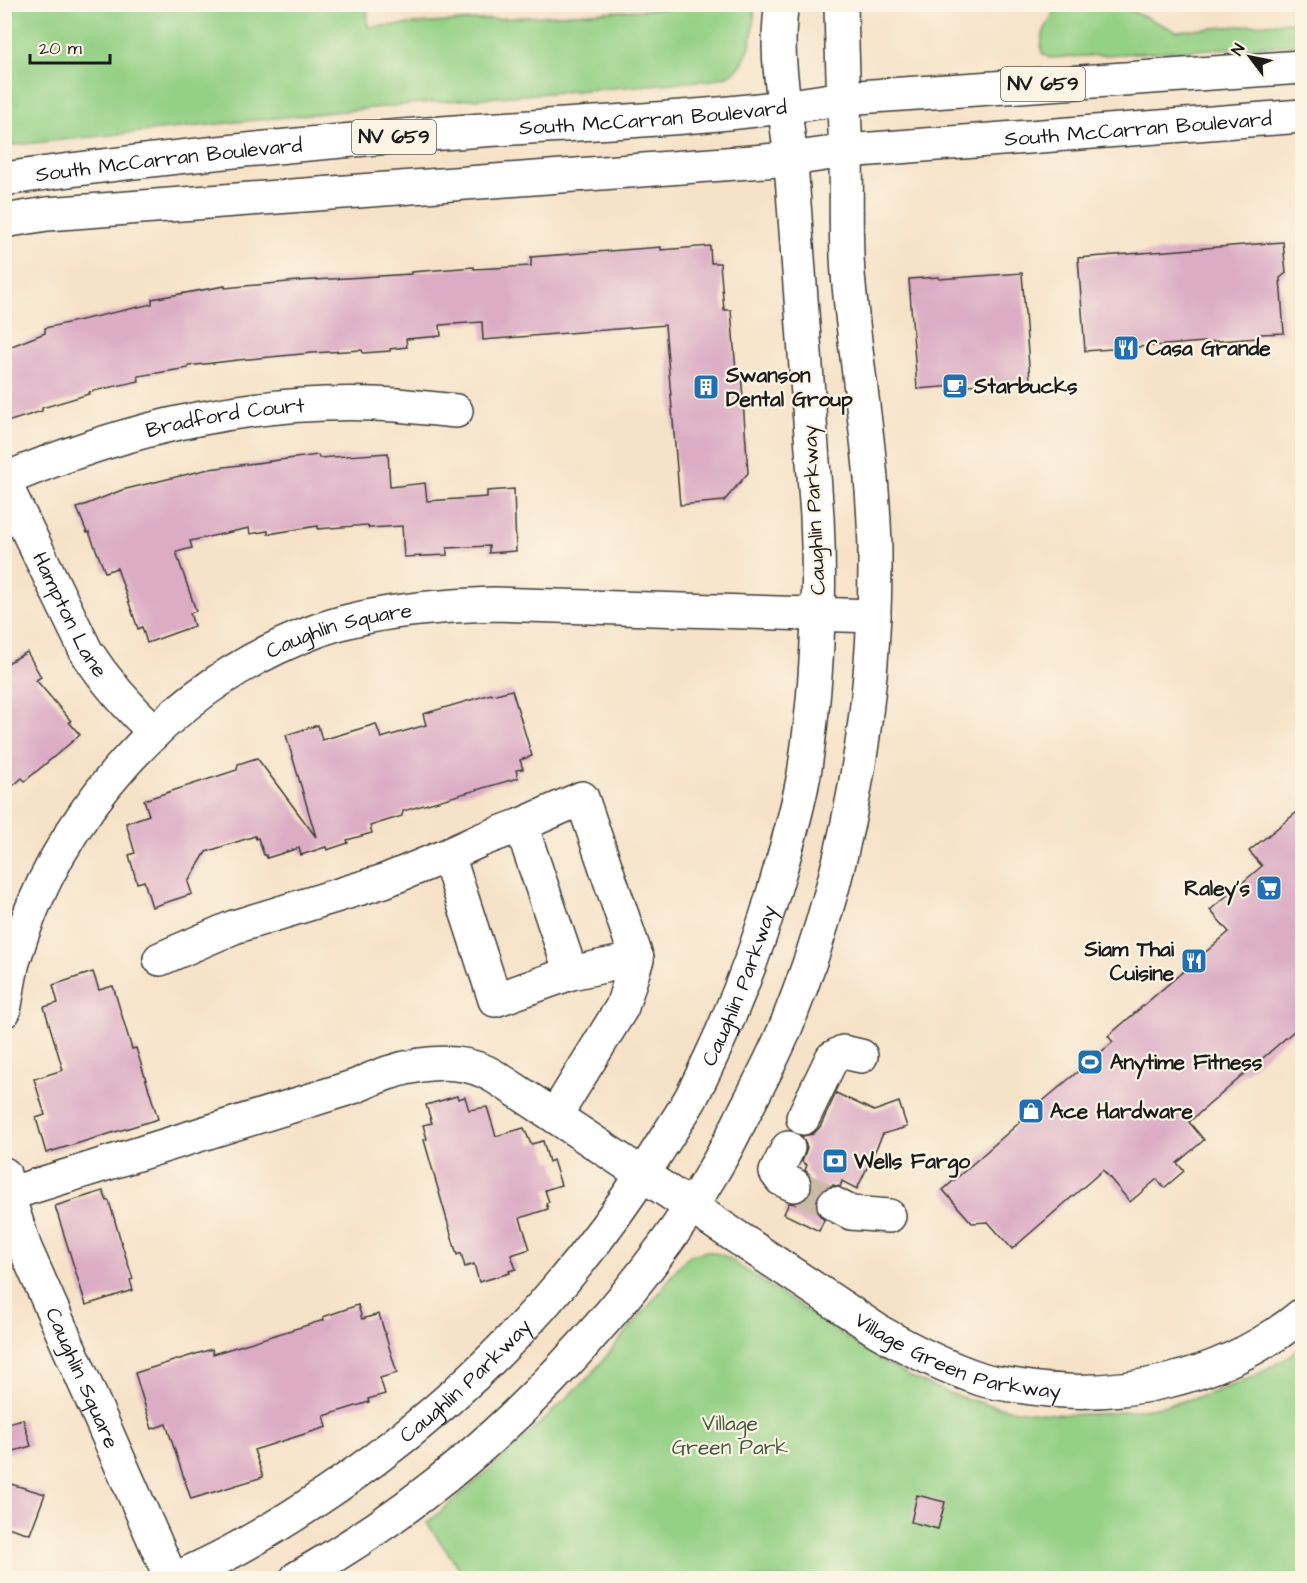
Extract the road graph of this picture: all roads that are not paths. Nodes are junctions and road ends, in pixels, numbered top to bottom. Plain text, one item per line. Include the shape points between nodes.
1 (782, 4) edge
2 (841, 4) edge
3 (1302, 67) edge
4 (843, 98) junction
5 (784, 108) junction
6 (1302, 116) edge
7 (846, 151) junction
8 (791, 159) junction
9 (4, 179) edge
10 (4, 221) edge
11 (456, 411) dead end
12 (4, 481) edge
13 (818, 614) junction
14 (874, 616) junction
15 (155, 732) junction
16 (521, 825) junction
17 (448, 855) junction
18 (160, 959) dead end
19 (637, 959) junction
20 (571, 973) junction
21 (4, 1011) edge
22 (861, 1056) dead end
23 (555, 1116) junction
24 (802, 1118) dead end
25 (788, 1148) dead end
26 (643, 1174) junction
27 (7, 1184) edge
28 (794, 1185) tunnel mouth
29 (834, 1204) tunnel mouth
30 (690, 1206) junction
31 (890, 1216) dead end
32 (1302, 1315) edge
33 (171, 1578) edge
34 (176, 1578) edge
35 (297, 1578) edge

1 - 5 street, Caughlin Parkway via 780,67
2 - 4 street
3 - 4 street, South McCarran Boulevard / NV 659
4 - 5 street, South McCarran Boulevard / NV 659
4 - 7 street
5 - 8 street, Caughlin Parkway
5 - 9 street, South McCarran Boulevard / NV 659 via 247,150
6 - 7 street, South McCarran Boulevard / NV 659
7 - 8 street, South McCarran Boulevard / NV 659
7 - 14 street via 848,270 870,472 876,565
8 - 10 street, South McCarran Boulevard / NV 659 via 47,214
8 - 13 street, Caughlin Parkway via 817,516
11 - 12 street, Bradford Court via 395,405 328,405 201,418 91,445
12 - 15 street, Hampton Lane via 86,651 125,705
13 - 14 street, Caughlin Square
13 - 15 street, Caughlin Square via 495,604 381,614 317,631 265,654 226,675
13 - 26 street, Caughlin Parkway via 803,775 770,908 718,1044 689,1101
14 - 30 street via 866,722 854,800 817,943 786,1027 757,1088 714,1170
15 - 21 street, Caughlin Square via 87,809 58,856 32,909 13,963
16 - 17 street
16 - 19 street via 582,798
16 - 20 street
17 - 18 street via 384,881 234,927
17 - 20 street via 495,1000
19 - 20 street
19 - 23 street via 622,1007
22 - 24 street via 843,1052 832,1058
23 - 26 street, Village Green Parkway
23 - 27 street, Village Green Parkway via 485,1071 437,1064 408,1066 356,1086
25 - 28 street via 776,1172
26 - 30 street, Village Green Parkway
26 - 34 street, Caughlin Parkway via 606,1229 554,1293 488,1365 418,1427 338,1486 264,1533
27 - 33 street, Caughlin Square via 25,1248
29 - 31 street via 851,1213
30 - 32 street, Village Green Parkway via 878,1331 929,1359 983,1380 1042,1390 1095,1392 1150,1385 1203,1371 1253,1349
30 - 35 street via 665,1246 623,1299 524,1408 476,1453 390,1520

